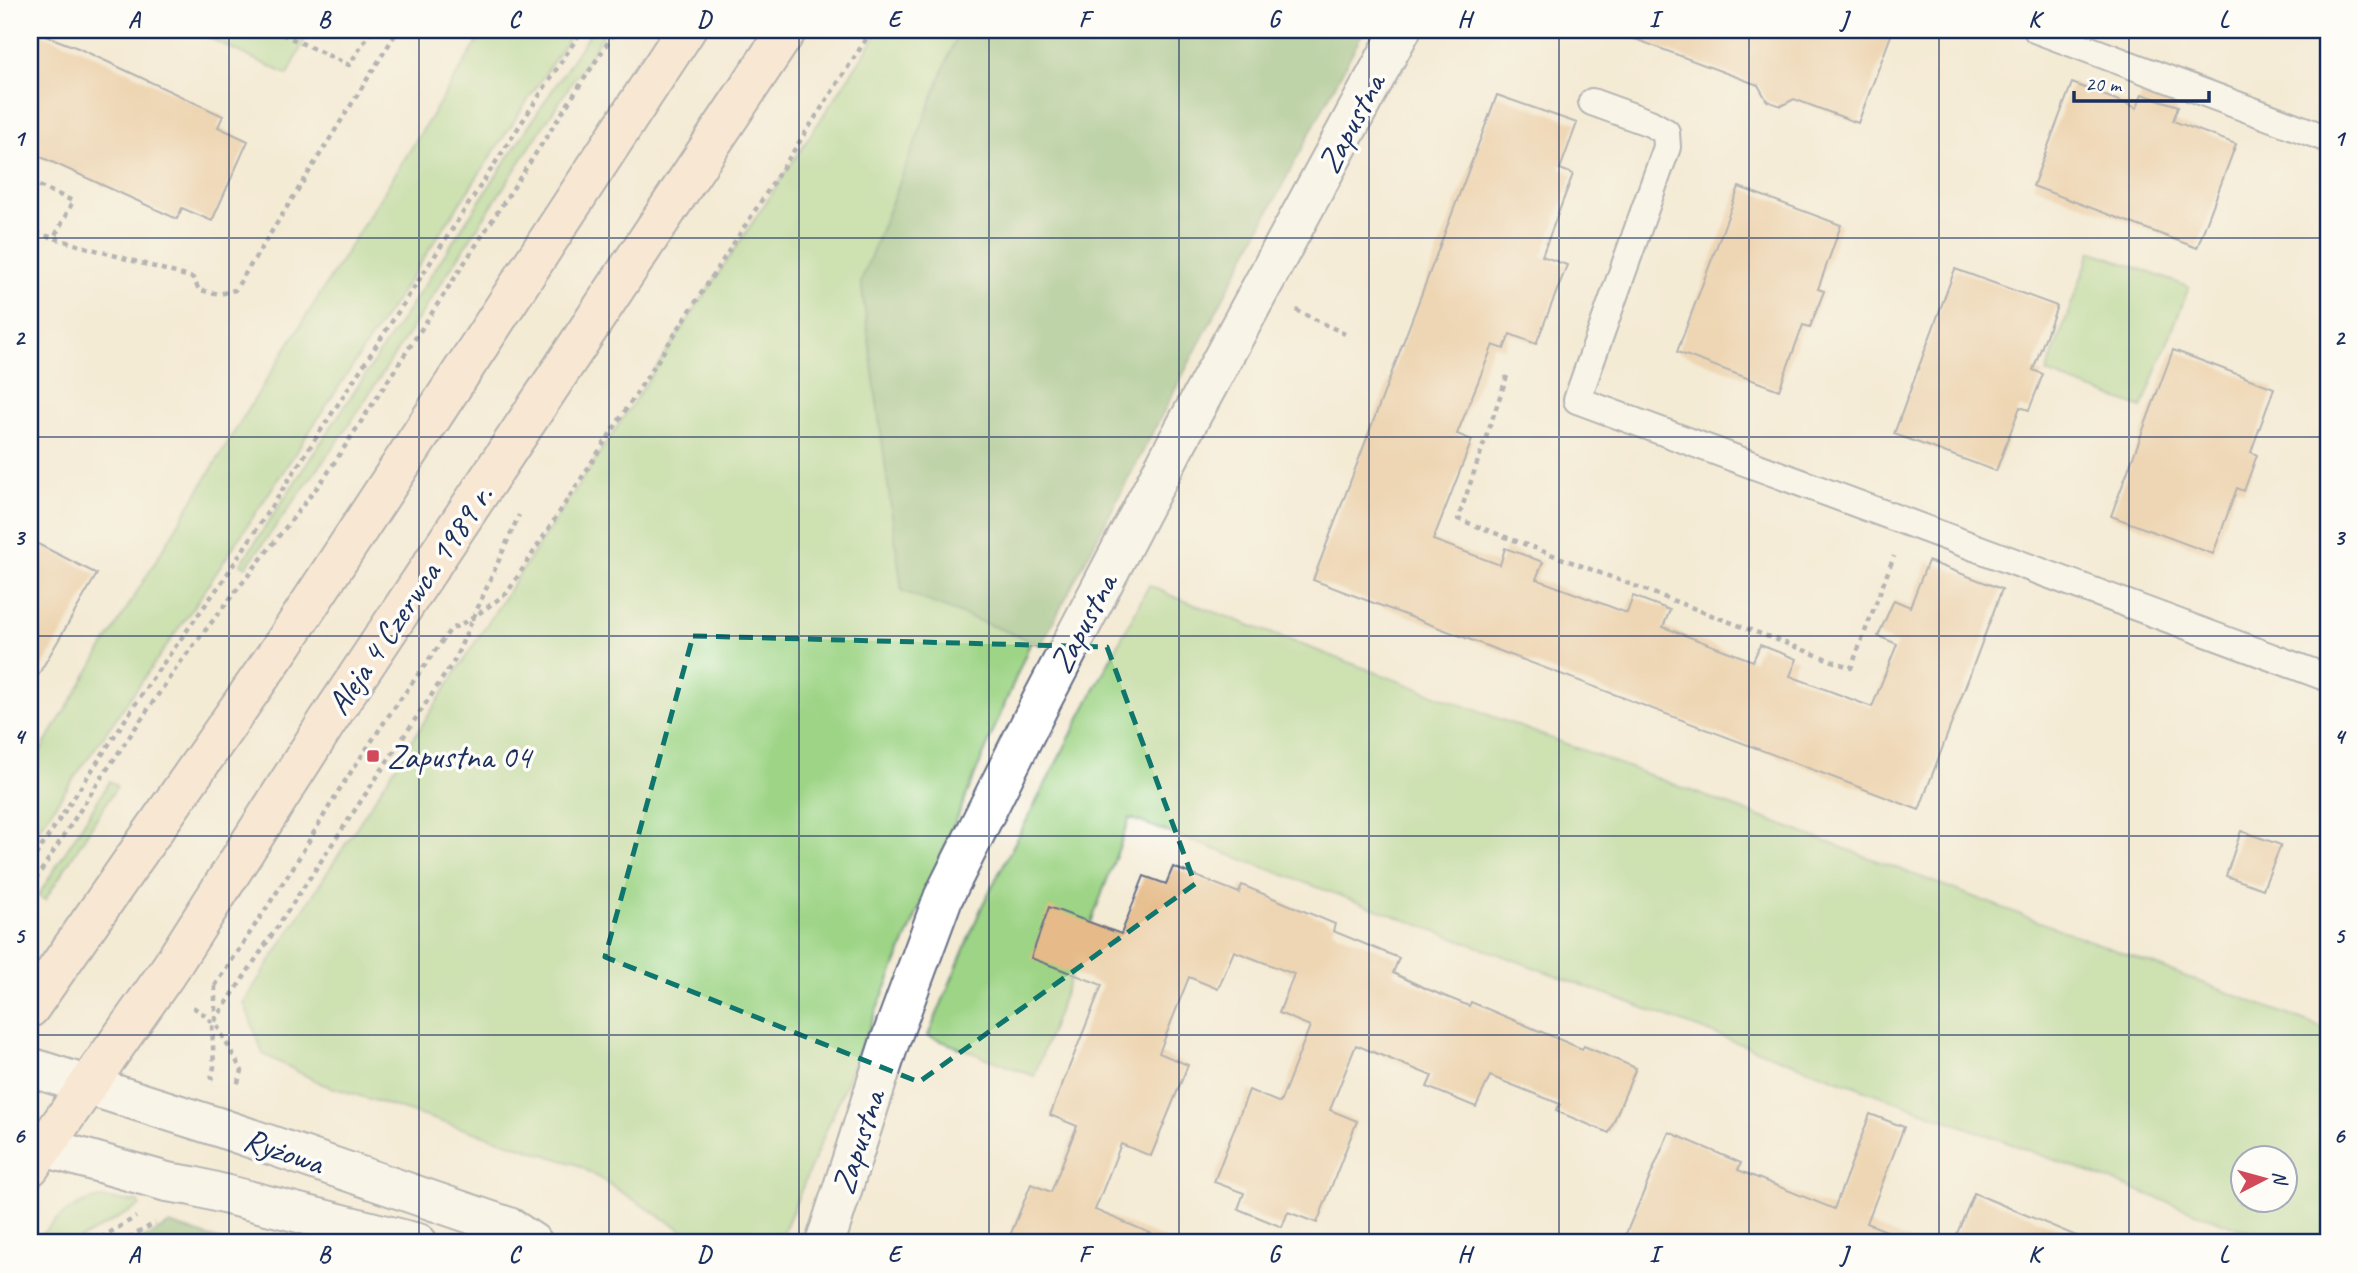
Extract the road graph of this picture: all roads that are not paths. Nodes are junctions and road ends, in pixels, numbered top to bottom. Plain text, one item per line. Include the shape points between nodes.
1 (686, 30) edge
2 (787, 30) edge
3 (1401, 30) edge
4 (2037, 30) edge
5 (1592, 102) dead end
6 (2328, 139) edge
7 (2328, 678) edge
8 (30, 1008) edge
9 (30, 1067) edge
10 (87, 1086) junction
11 (34, 1152) edge
12 (418, 1243) edge
13 (533, 1243) edge
14 (825, 1243) edge

1 - 8 main road via 284,643
2 - 10 main road, Aleja 4 Czerwca 1989 r. via 327,722 171,967
3 - 14 street, Zapustna via 1149,495 943,898 889,1044
4 - 6 lane
5 - 7 lane via 1666,132 1667,148 1577,400
9 - 10 street, Ryżowa
10 - 11 main road, Aleja 4 Czerwca 1989 r.
10 - 13 street, Ryżowa via 509,1227
11 - 12 street, Ryżowa

